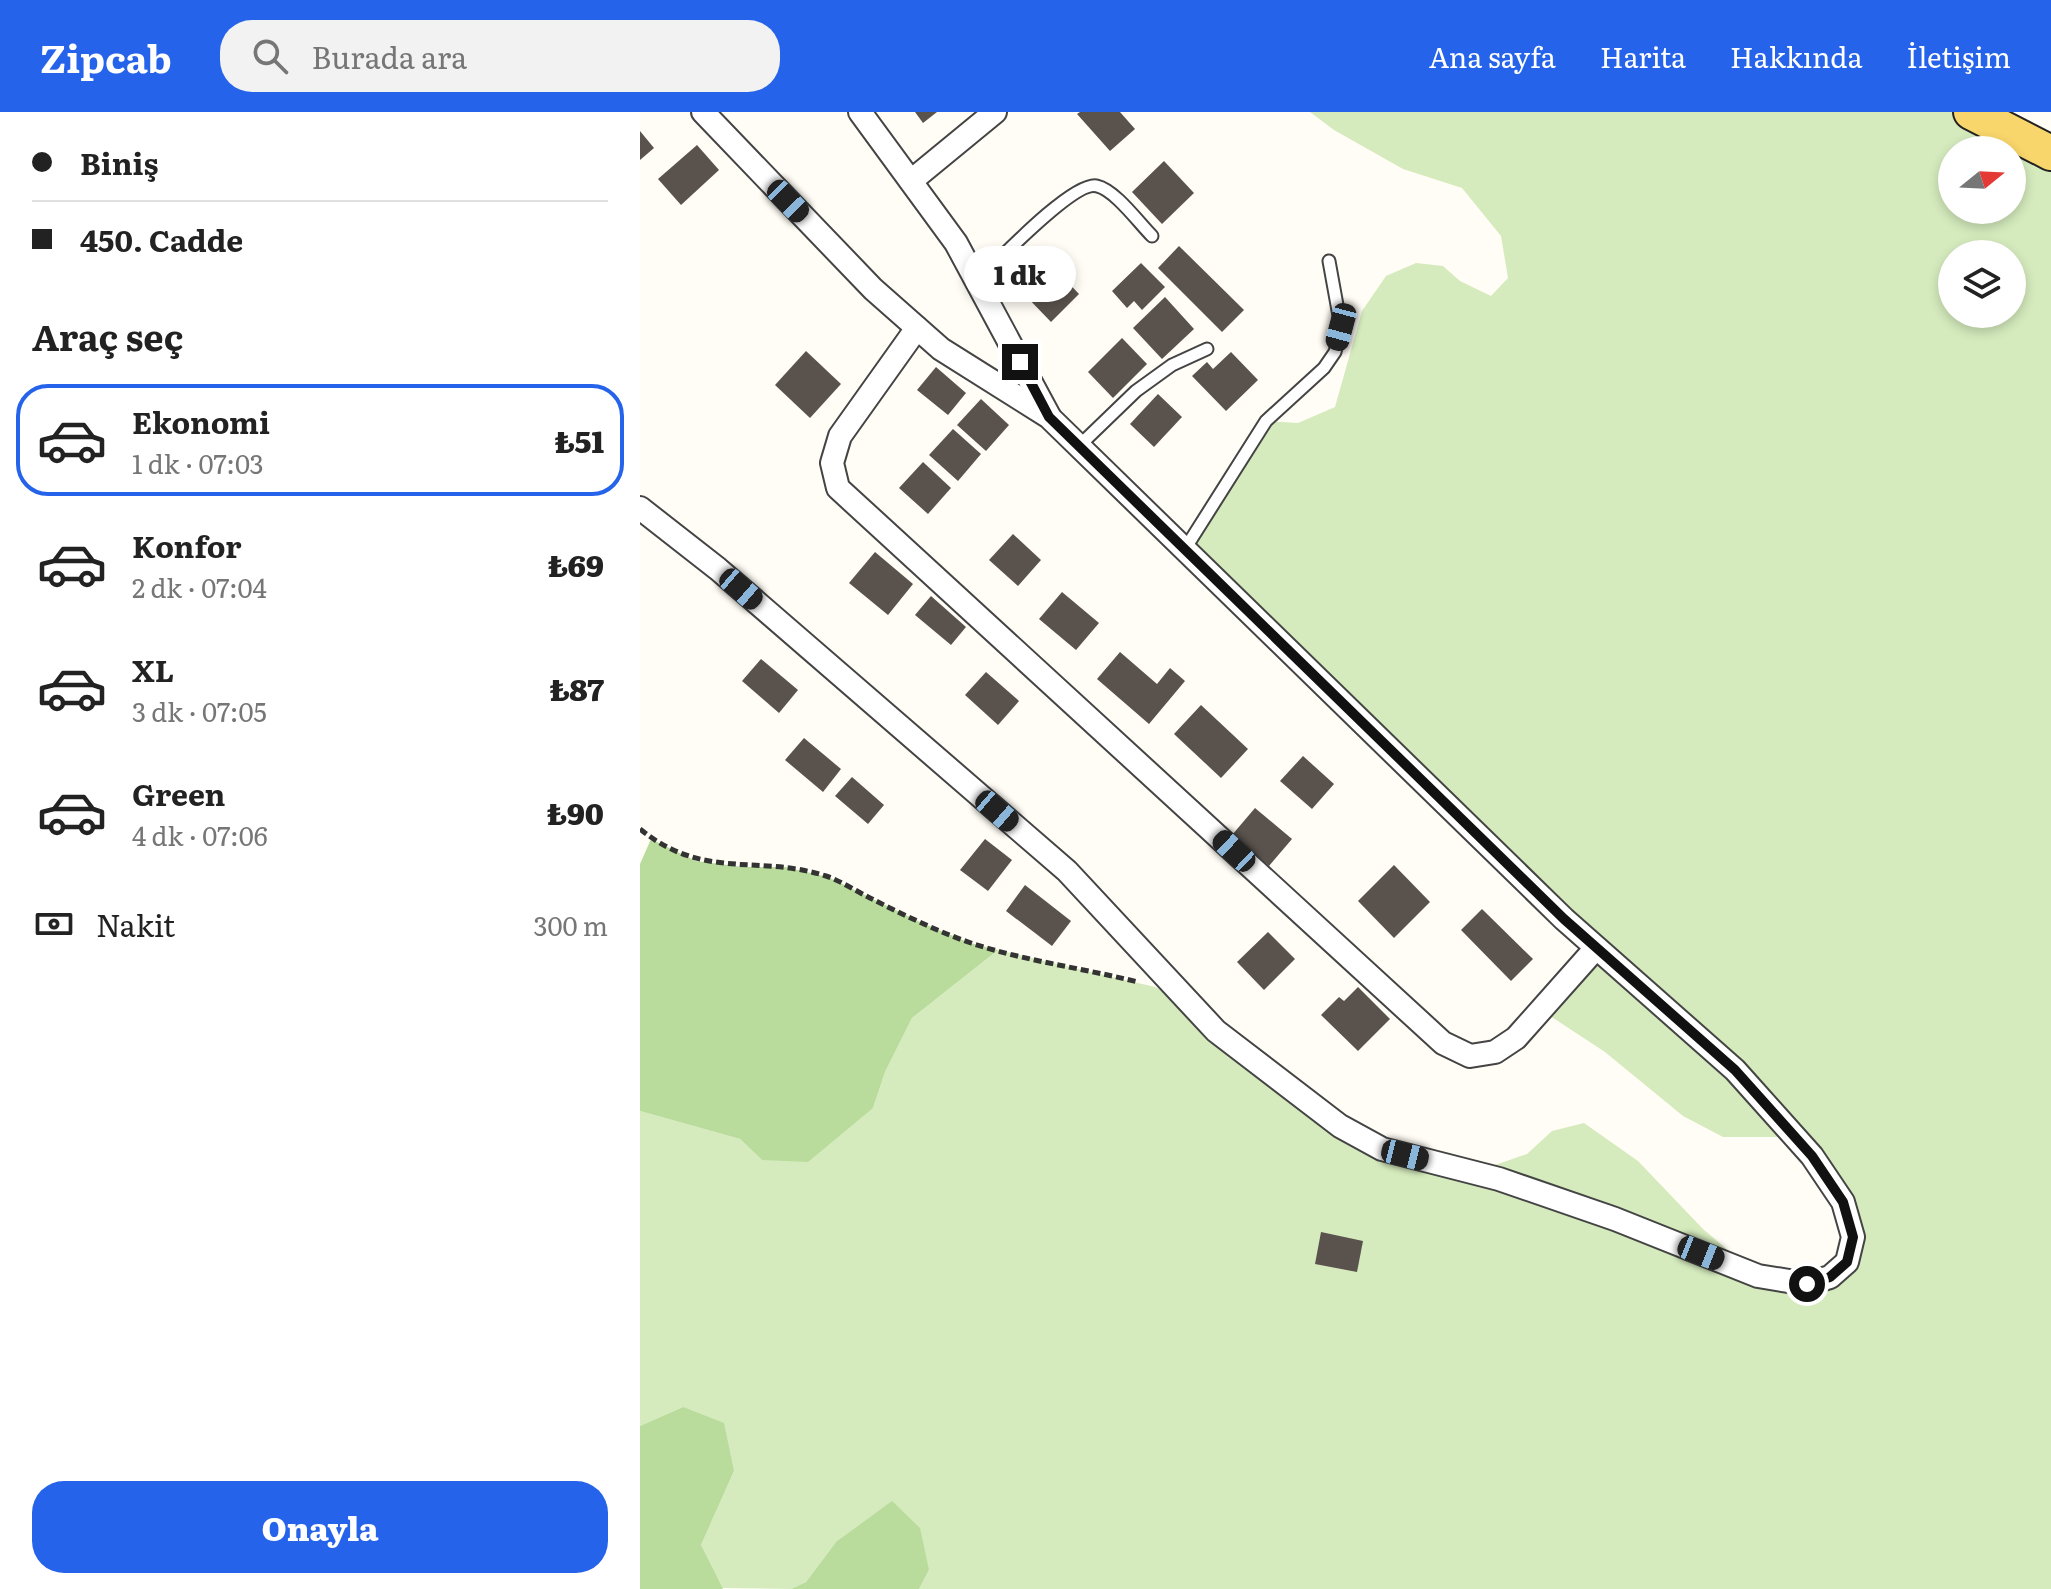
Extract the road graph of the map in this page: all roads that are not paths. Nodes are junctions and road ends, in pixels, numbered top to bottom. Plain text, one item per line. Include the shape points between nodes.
1 (703, 112) edge
2 (860, 112) edge
3 (995, 112) edge
4 (1971, 112) edge
5 (2051, 153) edge
6 (911, 181) junction
7 (1152, 236) dead end
8 (1329, 261) dead end
9 (977, 281) junction
10 (917, 328) junction
11 (1207, 349) dead end
12 (1049, 417) junction
13 (1079, 446) junction
14 (640, 508) edge
15 (1185, 549) junction
16 (1596, 948) junction

1 - 10 street
2 - 6 street
3 - 6 street
4 - 5 main road
6 - 9 street
7 - 9 lane via 1107,189 1094,184 1052,210
8 - 15 lane via 1341,327 1335,352 1266,421
9 - 12 street
10 - 12 street
10 - 16 street via 840,436 832,463 838,488 1443,1043 1470,1056 1495,1052 1516,1038
11 - 13 lane via 1172,365 1136,391
12 - 13 street
13 - 15 street
14 - 16 street via 718,569 1067,871 1216,1031 1340,1126 1382,1149 1499,1179 1758,1276 1807,1284 1830,1277 1847,1262 1853,1237 1843,1202 1812,1156 1735,1070
15 - 16 street

